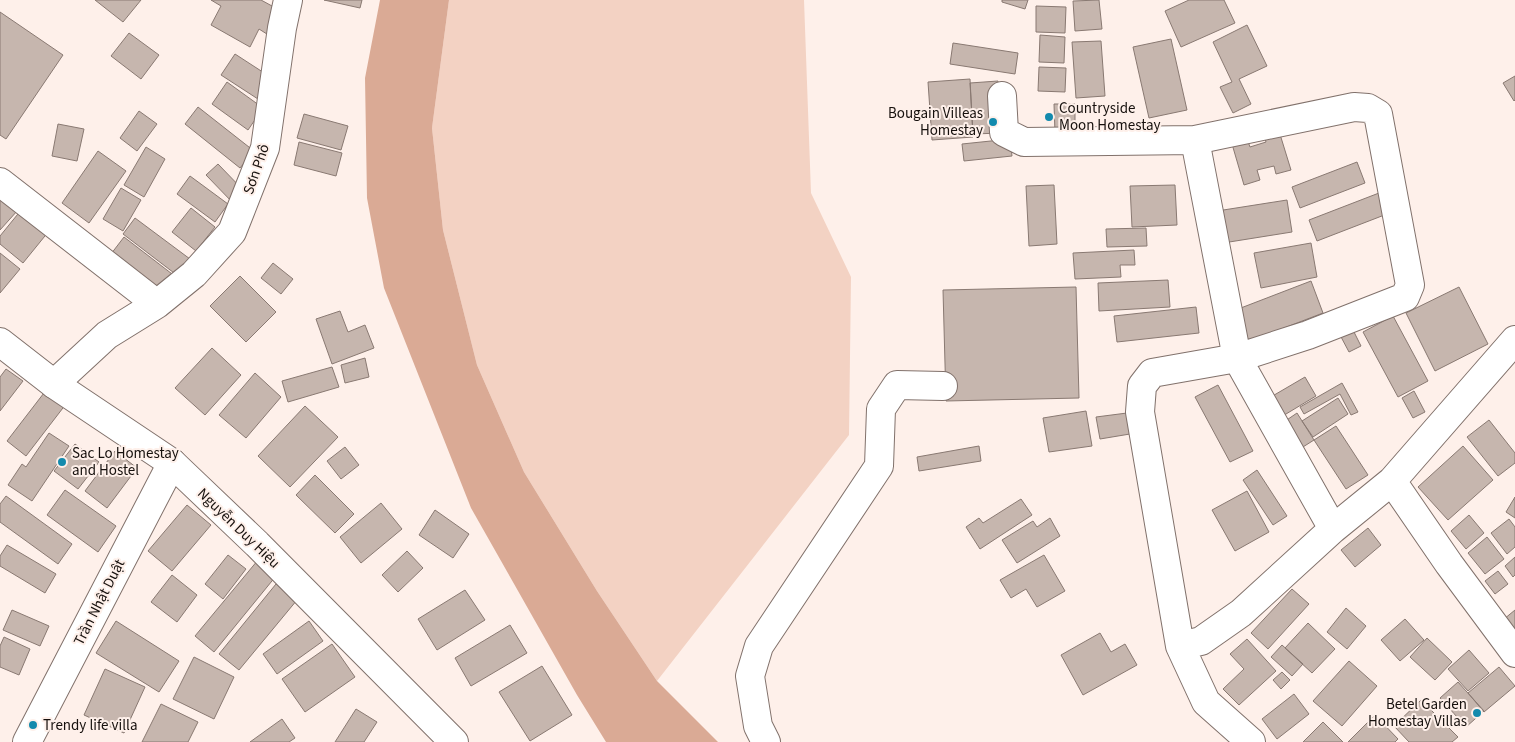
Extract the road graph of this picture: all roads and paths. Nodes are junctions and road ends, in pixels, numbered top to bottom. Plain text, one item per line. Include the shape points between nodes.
1 (288, 0) edge
2 (1002, 96) dead end
3 (1196, 140) junction
4 (0, 182) edge
5 (157, 304) junction
6 (1515, 340) edge
7 (0, 342) edge
8 (1238, 358) junction
9 (54, 384) junction
10 (943, 386) dead end
11 (172, 463) junction
12 (1392, 482) junction
13 (1333, 529) junction
14 (1180, 646) junction
15 (1515, 652) edge
16 (27, 742) edge
17 (454, 742) edge
18 (766, 742) edge
19 (1251, 742) edge

1 - 5 street, Sơn Phô via 265,148 232,232 194,274
2 - 3 street via 1004,132 1024,142
3 - 8 street
3 - 8 street via 1354,106 1368,108 1378,114 1410,285 1405,297
4 - 5 street
5 - 9 street, Sơn Phô via 107,335
6 - 12 street
7 - 9 street, Nguyễn Duy Hiệu
8 - 13 street
8 - 14 street via 1152,374 1142,386 1140,412
9 - 11 street, Nguyễn Duy Hiệu
10 - 18 street via 897,385 881,409 879,466 759,646 750,676 758,726
11 - 16 street, Trần Nhật Duật
11 - 17 street, Nguyễn Duy Hiệu
12 - 13 street
12 - 15 street
13 - 14 street via 1241,613 1201,641
14 - 19 street via 1206,702

